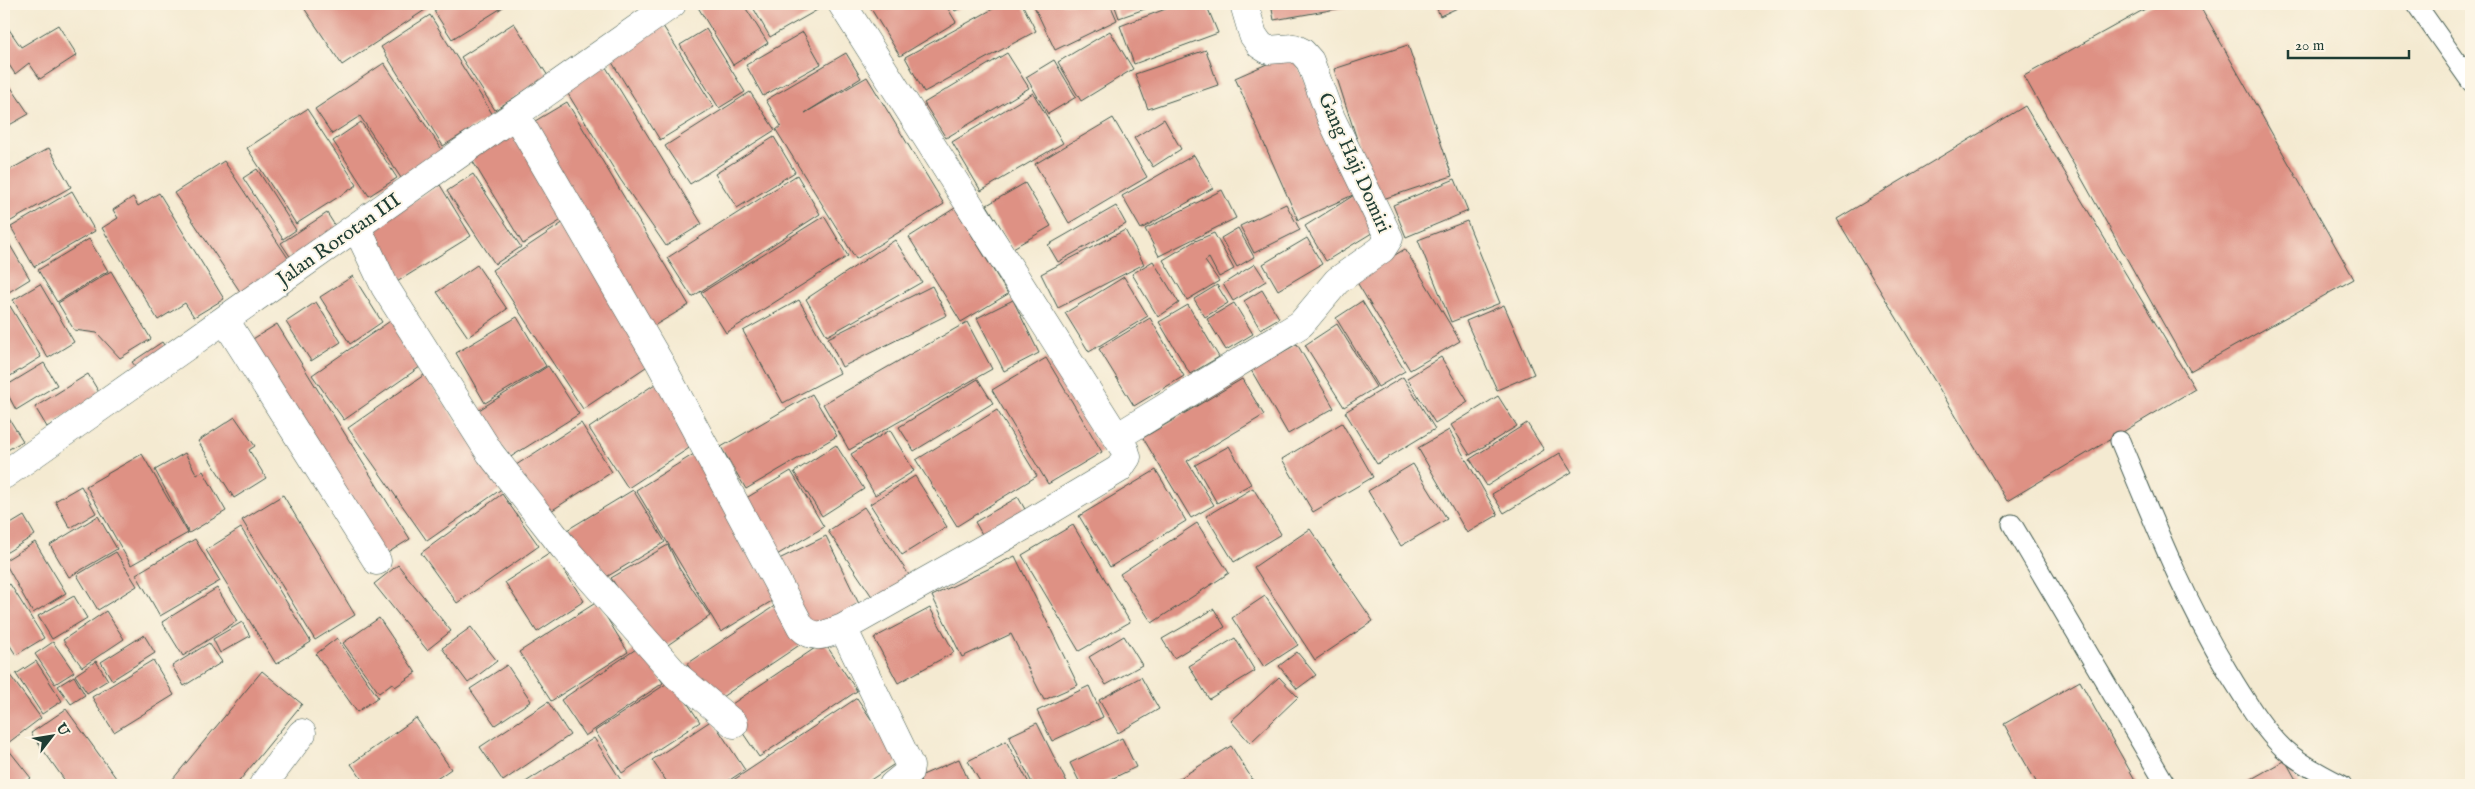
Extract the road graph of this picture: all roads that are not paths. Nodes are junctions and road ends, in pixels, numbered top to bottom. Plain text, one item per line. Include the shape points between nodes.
1 (672, 4) edge
2 (842, 4) edge
3 (1244, 4) edge
4 (2416, 4) edge
5 (2471, 82) edge
6 (515, 114) junction
7 (357, 228) junction
8 (225, 320) junction
9 (1117, 437) junction
10 (2120, 441) dead end
11 (4, 475) edge
12 (2012, 524) dead end
13 (377, 561) dead end
14 (843, 628) junction
15 (734, 724) dead end
16 (302, 733) dead end
17 (263, 785) edge
18 (893, 785) edge
19 (2166, 785) edge
20 (2342, 785) edge

1 - 6 street, Jalan Rorotan III
2 - 9 street
3 - 9 street, Gang Haji Domiri via 1253,35 1260,45 1268,50 1294,48 1310,60 1331,118 1389,238 1382,248 1337,281 1301,324
4 - 5 lane
6 - 7 street, Jalan Rorotan III
6 - 14 street via 660,363 801,627 814,637
7 - 8 street, Jalan Rorotan III
7 - 15 street via 385,287 490,453 564,548 676,675
8 - 11 street, Jalan Rorotan III
8 - 13 street
9 - 14 street via 1127,457 1120,469
10 - 20 lane via 2160,539 2202,628 2253,712 2284,749 2315,772
12 - 19 lane
14 - 18 street via 910,766 909,772
16 - 17 street

